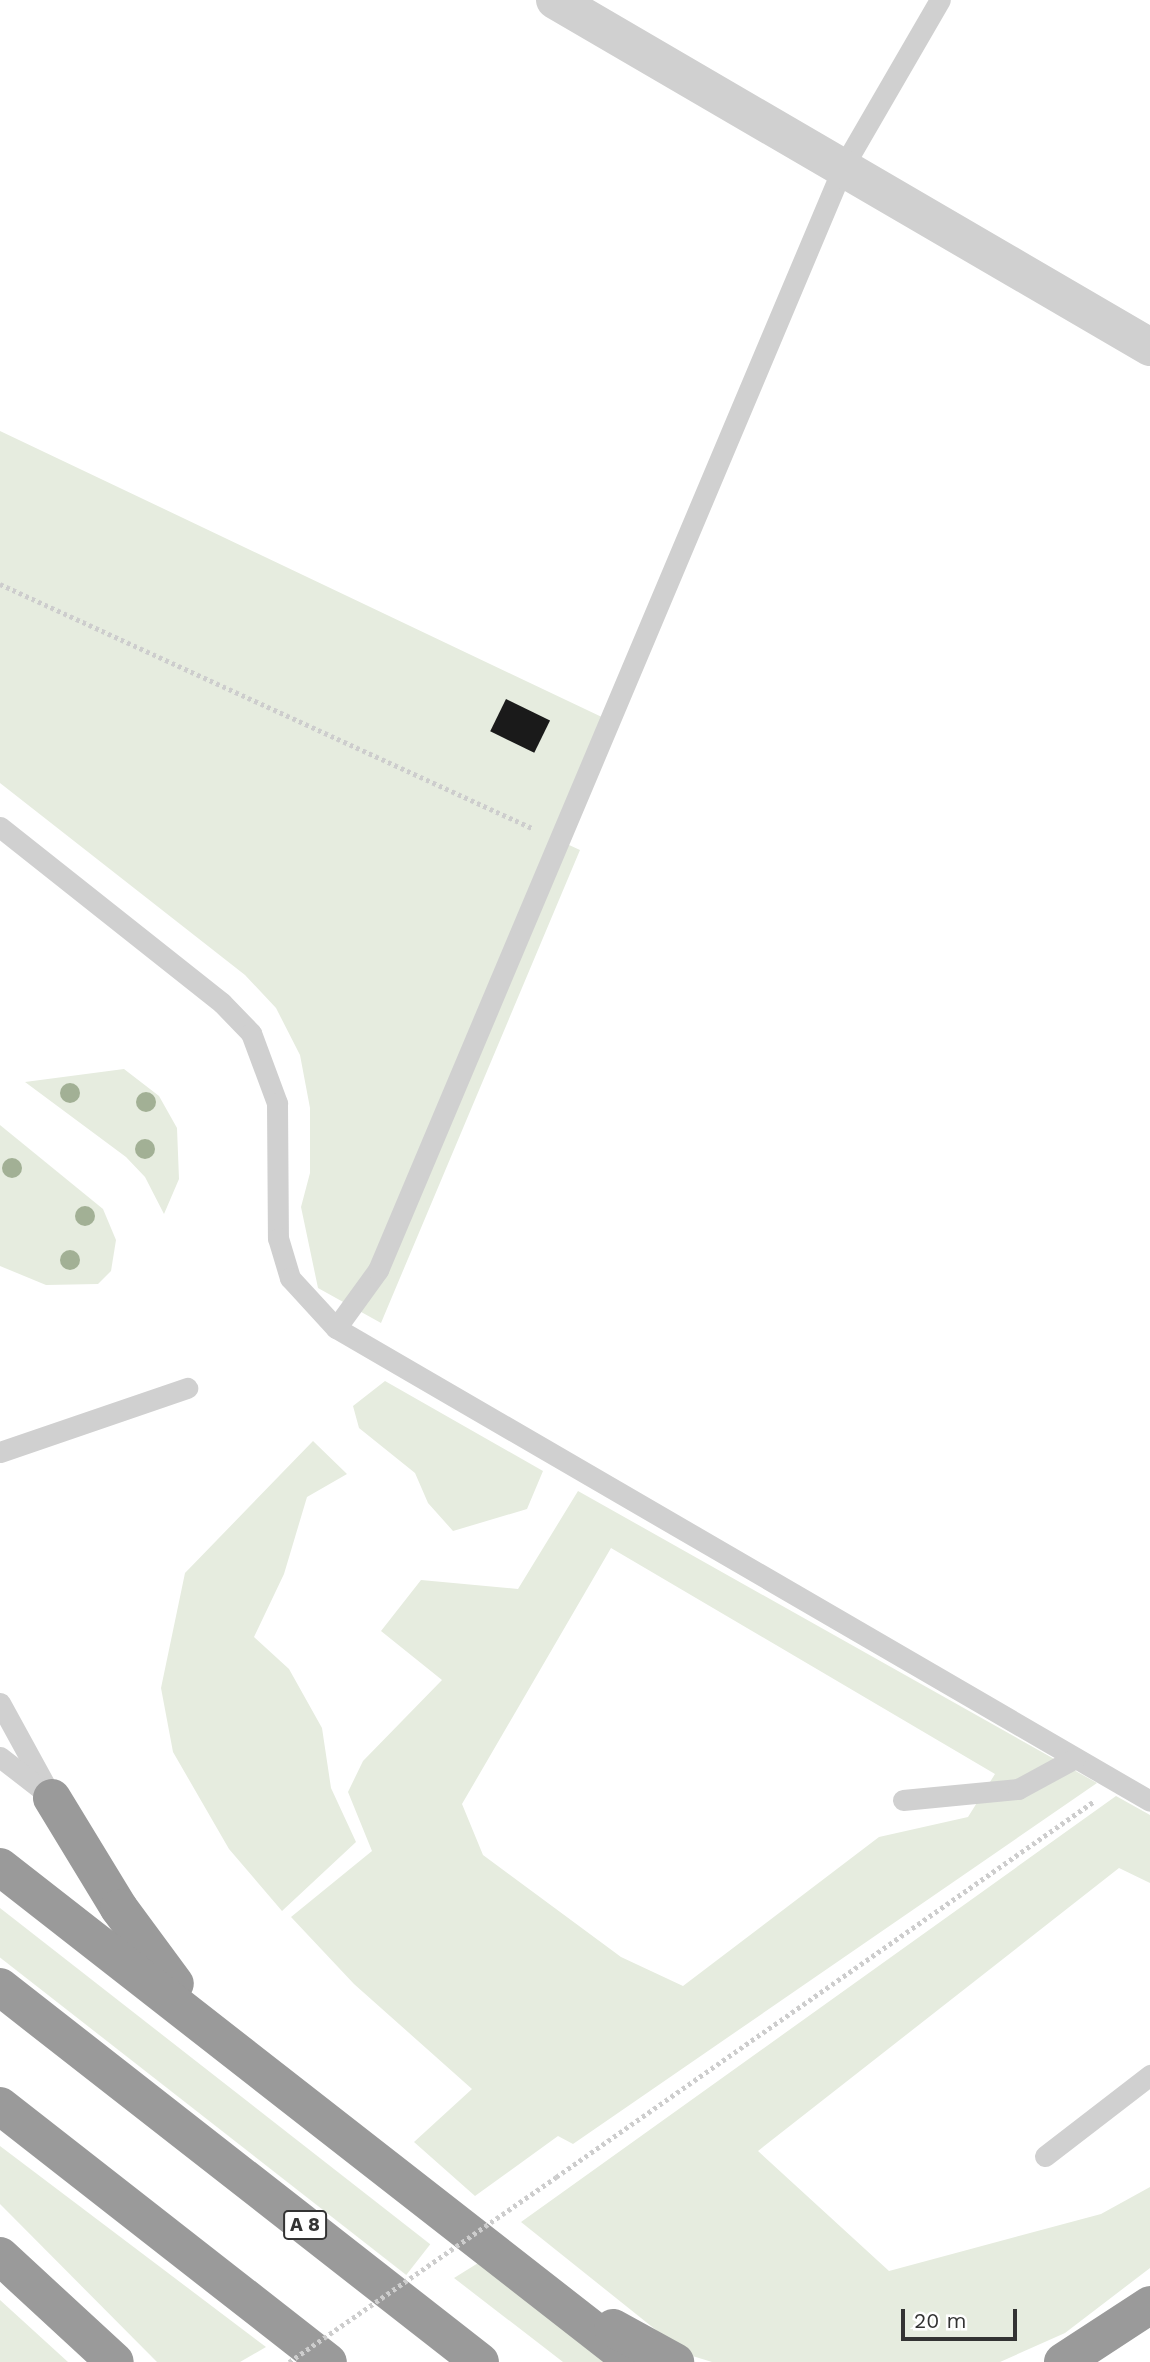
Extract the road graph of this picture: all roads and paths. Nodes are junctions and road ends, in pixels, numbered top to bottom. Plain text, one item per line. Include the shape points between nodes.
1 (555, 0) edge
2 (940, 0) edge
3 (843, 167) junction
4 (1150, 346) edge
5 (0, 584) edge
6 (0, 827) edge
7 (556, 839) junction
8 (336, 1328) junction
9 (187, 1388) dead end
10 (0, 1452) edge
11 (0, 1703) edge
12 (0, 1757) edge
13 (1075, 1758) junction
14 (1119, 1783) junction
15 (52, 1798) junction
16 (902, 1800) dead end
17 (1150, 1801) edge
18 (0, 1867) edge
19 (0, 1987) edge
20 (216, 2034) junction
21 (1150, 2075) edge
22 (0, 2106) edge
23 (1045, 2156) dead end
24 (0, 2256) edge
25 (541, 2289) junction
26 (1150, 2305) edge
27 (115, 2362) edge
28 (289, 2362) edge
29 (328, 2362) edge
30 (480, 2362) edge
31 (634, 2362) edge
32 (675, 2362) edge
33 (1063, 2362) edge

1 - 3 street
2 - 3 lane
3 - 4 street
3 - 7 lane
5 - 7 path
6 - 8 lane via 222,1003 251,1033 276,1103 278,1238 290,1278
7 - 8 lane via 378,1270
8 - 13 lane
9 - 10 lane
11 - 15 lane
12 - 15 lane
13 - 14 lane
13 - 16 lane via 1018,1789
14 - 17 lane
14 - 28 path, bridge
15 - 20 highway via 119,1908
18 - 20 highway
19 - 30 highway, A 8
20 - 25 highway
21 - 23 lane
22 - 29 highway
24 - 27 highway
25 - 31 highway
25 - 32 highway
26 - 33 highway

